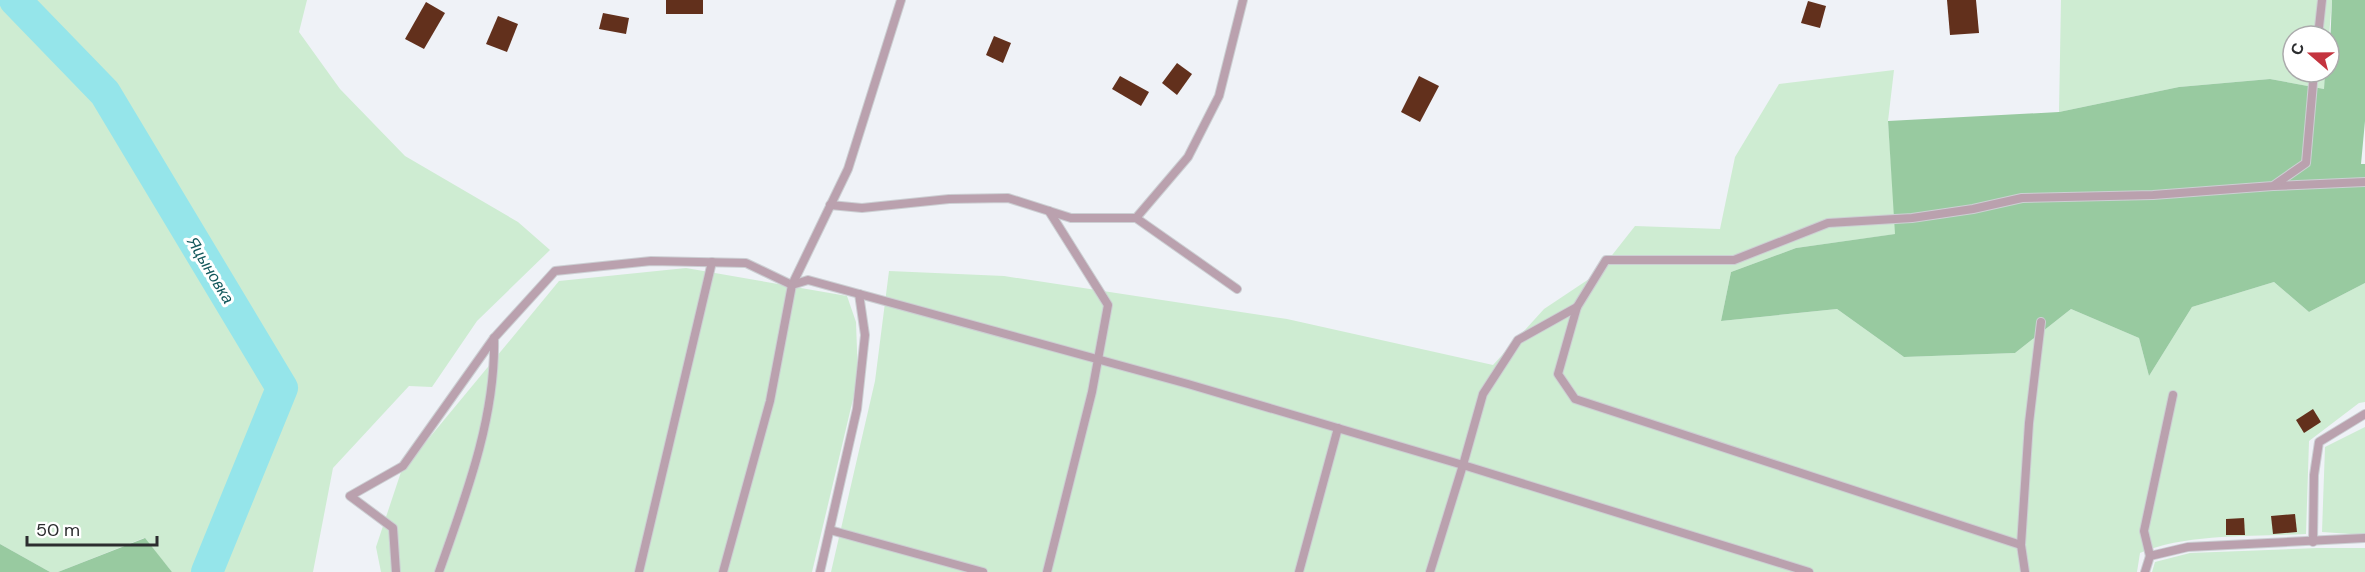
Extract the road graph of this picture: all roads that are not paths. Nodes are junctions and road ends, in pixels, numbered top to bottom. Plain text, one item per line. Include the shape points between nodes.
1 (901, 0) edge
2 (1243, 0) edge
3 (2322, 0) edge
4 (2319, 24) edge
5 (2313, 84) edge
6 (2365, 182) edge
7 (2273, 186) junction
8 (830, 206) junction
9 (1049, 211) junction
10 (1136, 218) junction
11 (712, 262) junction
12 (792, 285) junction
13 (1237, 289) dead end
14 (859, 294) junction
15 (1576, 307) junction
16 (2041, 322) dead end
17 (494, 338) junction
18 (1098, 359) junction
19 (2173, 395) dead end
20 (2365, 414) edge
21 (1338, 428) junction
22 (1463, 465) junction
23 (830, 530) junction
24 (2365, 538) edge
25 (2313, 542) junction
26 (2021, 545) junction
27 (2150, 556) junction
28 (396, 572) edge
29 (440, 572) edge
30 (639, 572) edge
31 (723, 572) edge
32 (820, 572) edge
33 (983, 572) edge
34 (1047, 572) edge
35 (1299, 572) edge
36 (1430, 572) edge
37 (1809, 572) edge
38 (2025, 572) edge
39 (2145, 572) edge

1 - 8 lane via 848,169
2 - 10 lane via 1219,96 1188,157
3 - 4 lane
5 - 7 lane via 2306,163
6 - 7 lane
7 - 15 lane via 2153,195 2022,198 1912,218 1828,223 1734,260 1606,260
8 - 9 lane via 862,208 949,199 1008,198
8 - 12 lane
9 - 10 lane via 1071,218
9 - 18 lane via 1108,305
10 - 13 lane
11 - 12 lane via 746,263
11 - 17 lane via 651,261 555,271
11 - 30 lane
12 - 14 lane via 808,280
12 - 31 lane via 770,400
14 - 18 lane
14 - 23 lane via 865,335 857,409
15 - 22 lane via 1518,340 1483,394
15 - 26 lane via 1558,374 1575,399
16 - 26 lane
17 - 28 lane via 403,466 350,496 393,528
17 - 29 lane via 495,370 470,485
18 - 21 lane
18 - 34 lane
19 - 27 lane via 2144,531
20 - 25 lane via 2319,442 2314,475
21 - 22 lane
21 - 35 lane
22 - 36 lane
22 - 37 lane
23 - 32 lane
23 - 33 lane
24 - 25 lane
25 - 27 lane via 2188,548
26 - 38 lane
27 - 39 lane

